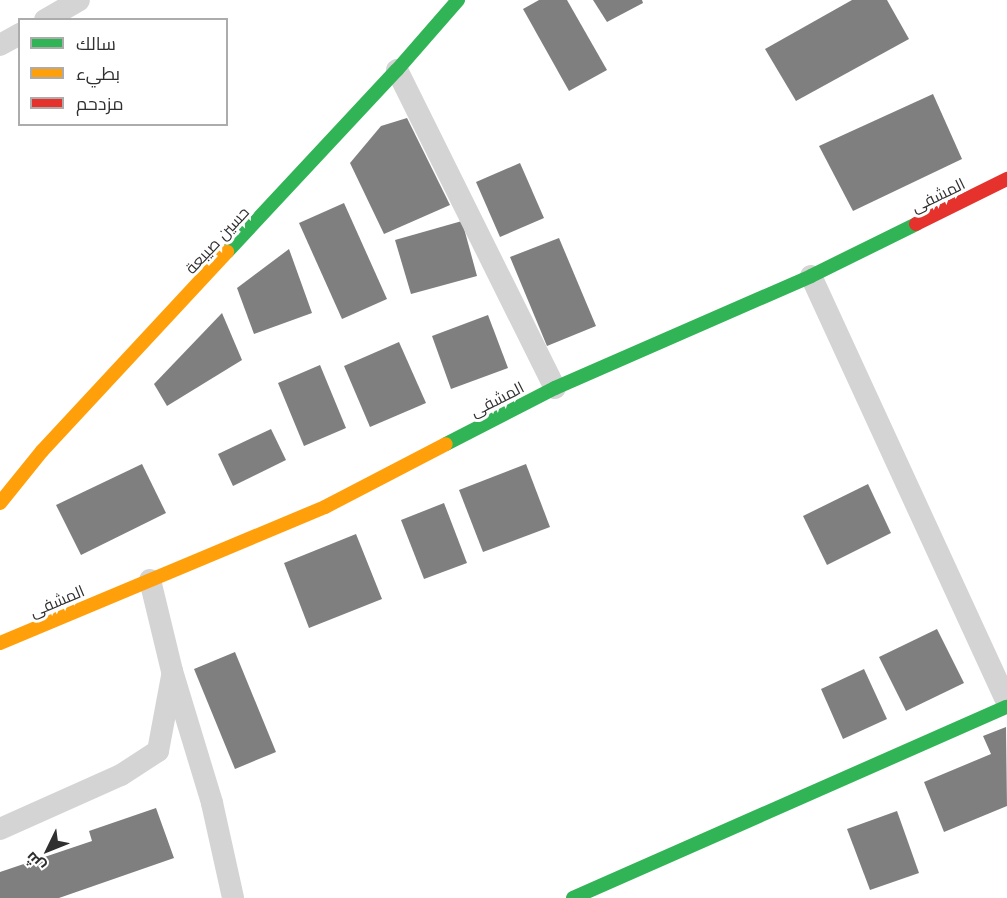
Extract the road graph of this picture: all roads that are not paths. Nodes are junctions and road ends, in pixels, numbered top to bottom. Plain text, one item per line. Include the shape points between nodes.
1 (79, 0) edge
2 (458, 0) edge
3 (48, 18) edge
4 (18, 35) edge
5 (0, 45) edge
6 (397, 70) junction
7 (1007, 179) edge
8 (811, 276) junction
9 (555, 388) junction
10 (0, 502) edge
11 (150, 580) junction
12 (0, 643) edge
13 (172, 671) junction
14 (1007, 702) edge
15 (1007, 706) edge
16 (0, 830) edge
17 (232, 898) edge
18 (573, 898) edge

1 - 3 street
2 - 6 street, حسين صيبعة
4 - 5 street
6 - 9 street
6 - 10 street, حسين صيبعة via 42,451
7 - 8 street, المشفى
8 - 9 street, المشفى
8 - 14 street
9 - 11 street, المشفى via 325,507
11 - 12 street, المشفى
11 - 13 street
13 - 16 street via 158,751 121,775
13 - 17 street via 212,803
15 - 18 street

